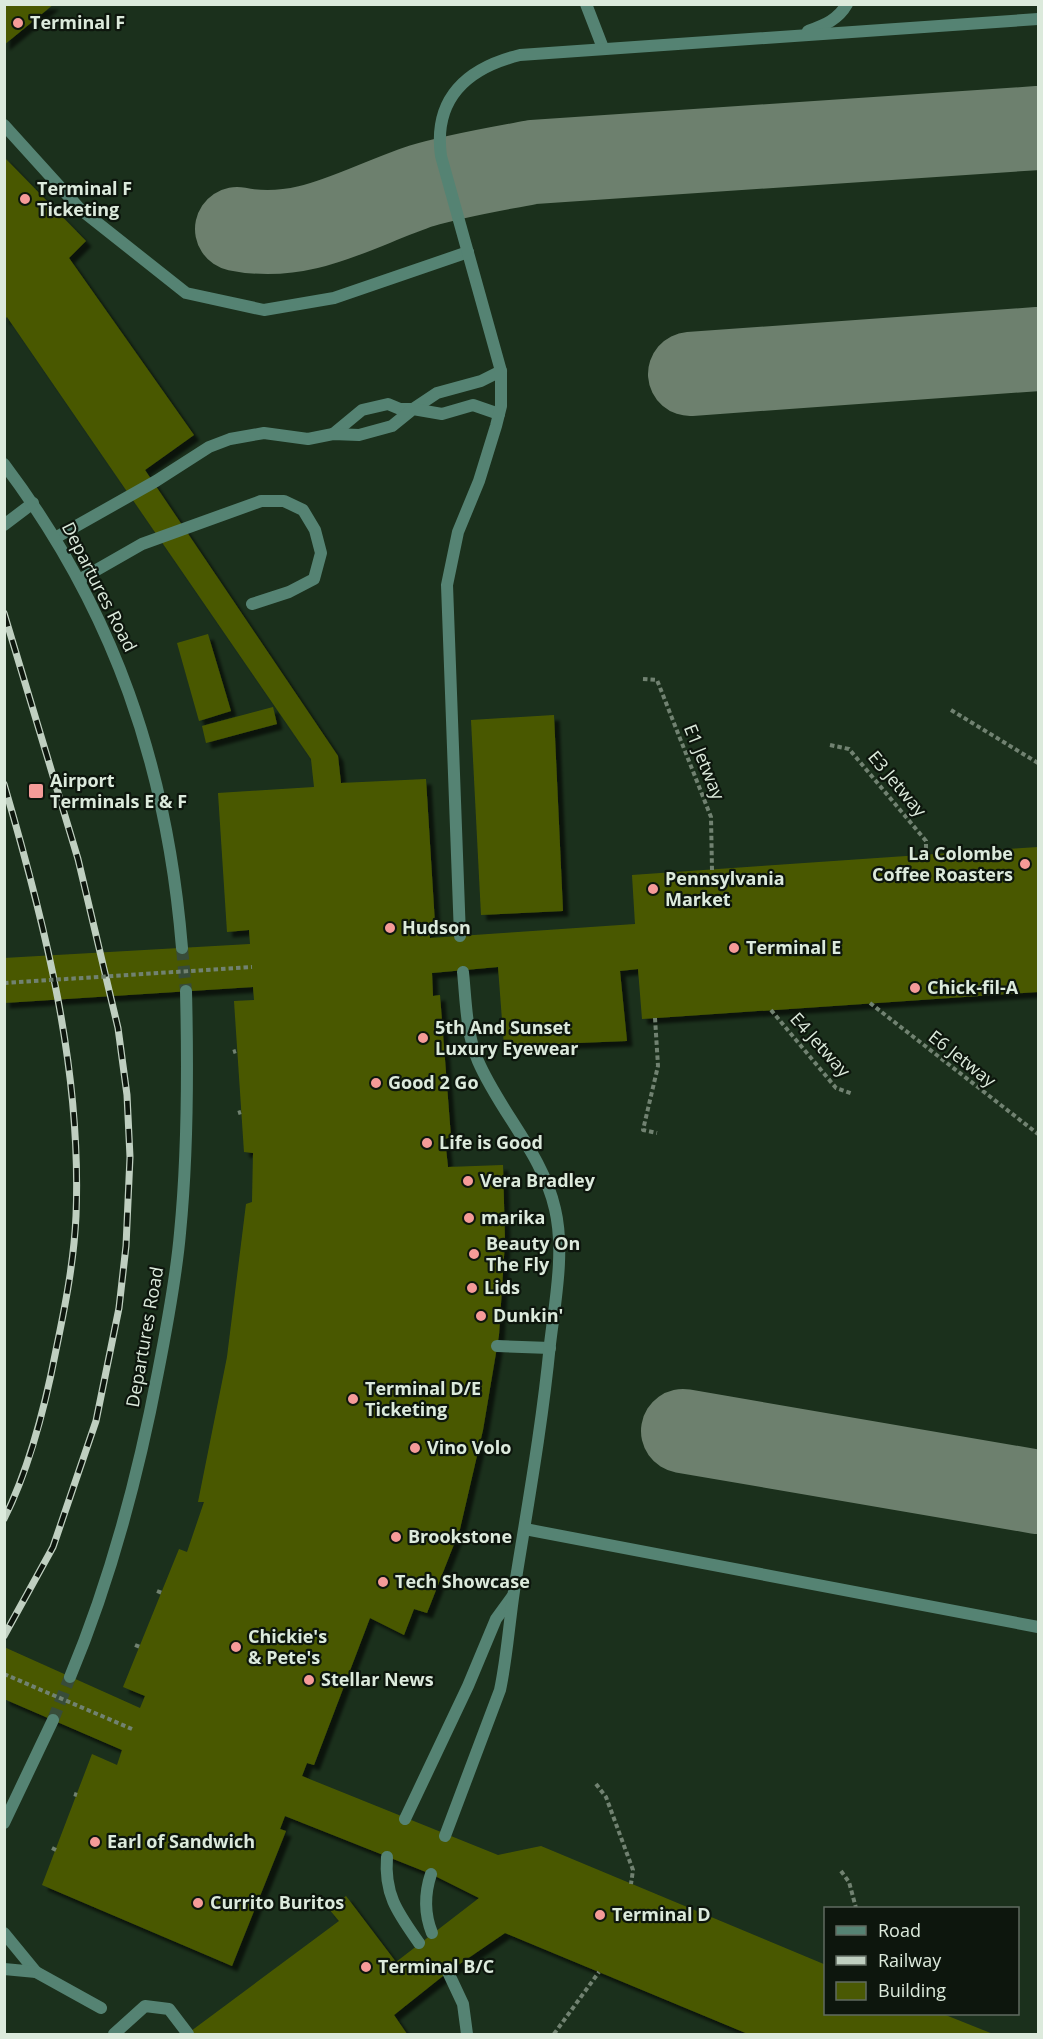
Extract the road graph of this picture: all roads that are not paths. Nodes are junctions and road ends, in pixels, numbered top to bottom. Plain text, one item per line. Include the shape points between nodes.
1 (586, 4) edge
2 (847, 4) edge
3 (1038, 20) edge
4 (796, 36) junction
5 (603, 48) junction
6 (4, 125) edge
7 (468, 252) junction
8 (501, 371) junction
9 (413, 408) junction
10 (499, 414) junction
11 (333, 434) junction
12 (4, 464) edge
13 (33, 503) junction
14 (4, 525) edge
15 (55, 538) junction
16 (79, 580) junction
17 (252, 604) dead end
18 (460, 936) dead end
19 (182, 948) tunnel mouth
20 (463, 972) dead end
21 (186, 991) tunnel mouth
22 (497, 1346) dead end
23 (550, 1348) junction
24 (525, 1529) junction
25 (514, 1593) junction
26 (1038, 1627) edge
27 (70, 1677) tunnel mouth
28 (53, 1720) tunnel mouth
29 (405, 1820) dead end
30 (4, 1823) edge
31 (445, 1836) dead end
32 (387, 1857) dead end
33 (431, 1874) dead end
34 (4, 1933) edge
35 (432, 1934) dead end
36 (419, 1943) dead end
37 (4, 1969) edge
38 (36, 1972) junction
39 (448, 1976) dead end
40 (101, 2008) dead end
41 (114, 2034) edge
42 (188, 2034) edge
43 (467, 2034) edge

1 - 5 street
2 - 4 street via 842,14 827,24
3 - 4 street
4 - 5 street
5 - 7 street via 520,55 494,62 477,70 452,95 438,136 448,188
6 - 7 street via 80,209 186,293 264,310 334,298
7 - 8 street
8 - 9 street via 437,393
8 - 10 street
9 - 10 street via 442,414 473,405
9 - 11 street via 392,426 359,435
9 - 11 street via 399,409 388,404 362,410
10 - 18 street via 487,460 458,532 447,585
11 - 15 street via 308,439 264,433 230,439 209,447
12 - 13 street, Departures Road
13 - 14 street
13 - 15 street, Departures Road
15 - 16 street, Departures Road
16 - 17 street via 142,544 261,501 284,501 303,510 315,530 321,553 314,579
16 - 19 street, Departures Road via 116,655 147,744 166,831
20 - 23 street via 468,1027 477,1059 549,1184 556,1212 558,1245
21 - 27 street, Departures Road via 185,1172 164,1345 125,1520 89,1632
22 - 23 street
23 - 24 street
24 - 25 street
24 - 26 street
25 - 29 street via 496,1619
25 - 31 street via 500,1690
28 - 30 street
32 - 36 street via 386,1882 392,1900
33 - 35 street via 425,1903
34 - 38 street
37 - 38 street
38 - 40 street
39 - 43 street via 463,2004
41 - 42 street via 145,2006 169,2009

